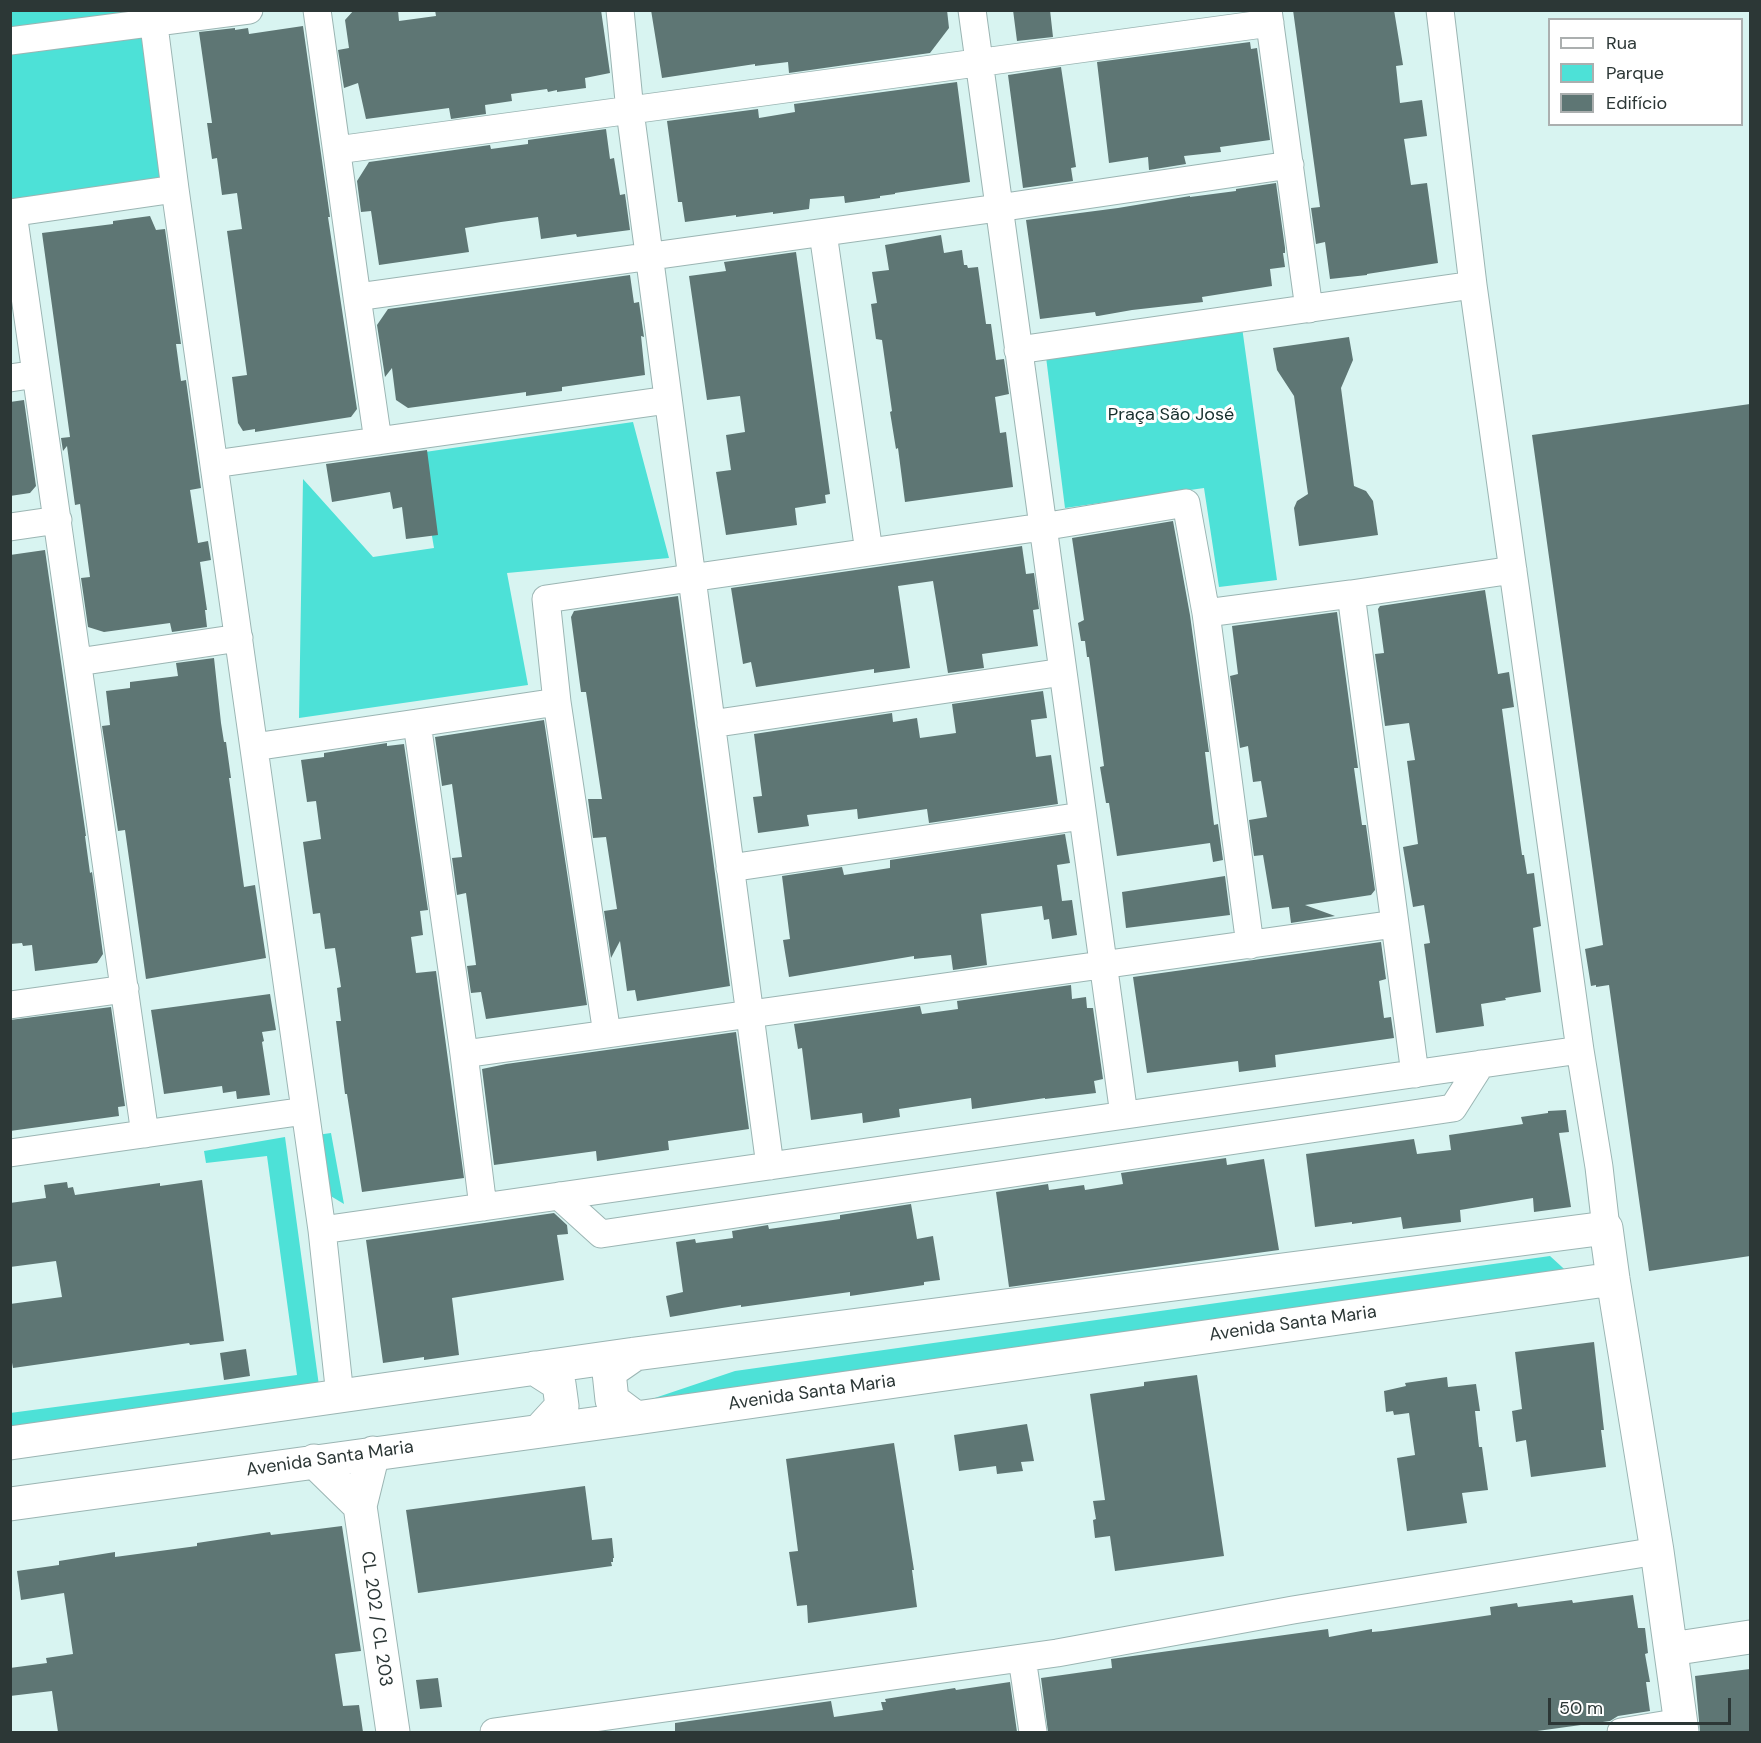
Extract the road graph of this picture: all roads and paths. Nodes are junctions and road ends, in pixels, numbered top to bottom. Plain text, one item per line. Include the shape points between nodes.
1 (249, 10) edge
2 (317, 10) edge
3 (620, 10) edge
4 (972, 10) edge
5 (1440, 10) edge
6 (153, 16) edge
7 (1269, 17) edge
8 (10, 41) edge
9 (978, 63) junction
10 (630, 111) junction
11 (337, 150) junction
12 (1290, 165) junction
13 (175, 189) junction
14 (998, 208) junction
15 (12, 213) edge
16 (823, 233) junction
17 (649, 257) junction
18 (1473, 285) junction
19 (357, 297) junction
20 (1310, 309) junction
21 (1018, 350) junction
22 (23, 376) edge
23 (668, 400) junction
24 (378, 441) junction
25 (214, 464) junction
26 (57, 520) junction
27 (1042, 526) junction
28 (10, 527) edge
29 (869, 552) junction
30 (1513, 570) junction
31 (692, 577) junction
32 (1351, 594) junction
33 (1206, 613) junction
34 (239, 638) junction
35 (78, 662) junction
36 (1062, 672) junction
37 (556, 702) junction
38 (417, 723) junction
39 (711, 724) junction
40 (254, 747) junction
41 (1082, 816) junction
42 (730, 868) junction
43 (1395, 924) junction
44 (1250, 945) junction
45 (1103, 965) junction
46 (125, 989) junction
47 (10, 1005) edge
48 (750, 1014) junction
49 (607, 1034) junction
50 (1581, 1050) junction
51 (464, 1054) junction
52 (1481, 1064) junction
53 (1415, 1074) junction
54 (304, 1111) junction
55 (1124, 1115) junction
56 (145, 1134) junction
57 (10, 1153) edge
58 (770, 1166) junction
59 (559, 1196) junction
60 (483, 1207) junction
61 (1606, 1228) junction
62 (322, 1230) junction
63 (1613, 1279) junction
64 (635, 1354) junction
65 (534, 1368) junction
66 (340, 1396) junction
67 (636, 1418) junction
68 (540, 1430) junction
69 (10, 1443) edge
70 (373, 1453) junction
71 (314, 1461) junction
72 (10, 1504) edge
73 (360, 1506) junction
74 (1656, 1551) junction
75 (1750, 1637) edge
76 (1671, 1649) junction
77 (1022, 1658) junction
78 (1681, 1727) edge
79 (393, 1732) edge
80 (494, 1732) edge
81 (1033, 1732) edge
82 (1621, 1732) edge

1 - 6 street
2 - 11 street
3 - 10 street
4 - 9 street
5 - 18 street
6 - 8 street
6 - 13 street
7 - 9 street
7 - 12 street
9 - 10 street
9 - 14 street
10 - 11 street
10 - 17 street
11 - 19 street
12 - 14 street
12 - 20 street
13 - 15 street
13 - 25 street
14 - 16 street
14 - 21 street
15 - 22 street
16 - 17 street
16 - 29 street
17 - 19 street
17 - 23 street
18 - 20 street
18 - 30 street
19 - 24 street
20 - 21 street
21 - 27 street
22 - 26 street
23 - 24 street
23 - 31 street
24 - 25 street
25 - 34 street
26 - 28 street
26 - 35 street
27 - 29 street
27 - 33 street via 1186,503
27 - 36 street
29 - 31 street
30 - 32 street
30 - 50 street
31 - 37 street via 546,599
31 - 39 street
32 - 33 street
32 - 43 street
33 - 44 street
34 - 35 street
34 - 40 street
35 - 46 street
36 - 39 street
36 - 41 street
37 - 38 street
37 - 49 street
38 - 40 street
38 - 51 street
39 - 42 street
40 - 54 street
41 - 42 street
41 - 45 street
42 - 48 street
43 - 44 street
43 - 53 street
44 - 45 street
45 - 48 street
45 - 55 street
46 - 47 street
46 - 56 street
48 - 49 street
48 - 58 street
49 - 51 street
50 - 52 street
50 - 61 street
51 - 60 street
52 - 53 street
52 - 59 street via 1453,1108 601,1234
53 - 55 street
54 - 56 street
54 - 62 street
55 - 58 street
56 - 57 street
58 - 59 street
59 - 60 street
60 - 62 street
61 - 63 main road
61 - 64 main road
62 - 66 street
63 - 67 main road, Avenida Santa Maria
63 - 74 main road
64 - 65 main road
64 - 67 main road via 609,1372 612,1400
65 - 66 main road
65 - 68 main road via 559,1384 562,1406
66 - 69 main road
67 - 68 main road, Avenida Santa Maria
68 - 70 main road, Avenida Santa Maria
70 - 71 main road, Avenida Santa Maria
70 - 73 main road
71 - 72 main road, Avenida Santa Maria
71 - 73 main road
73 - 79 main road, CL 202 / CL 203
74 - 76 main road
74 - 77 street
75 - 76 main road
76 - 78 main road
77 - 80 street
77 - 81 street
78 - 82 street

